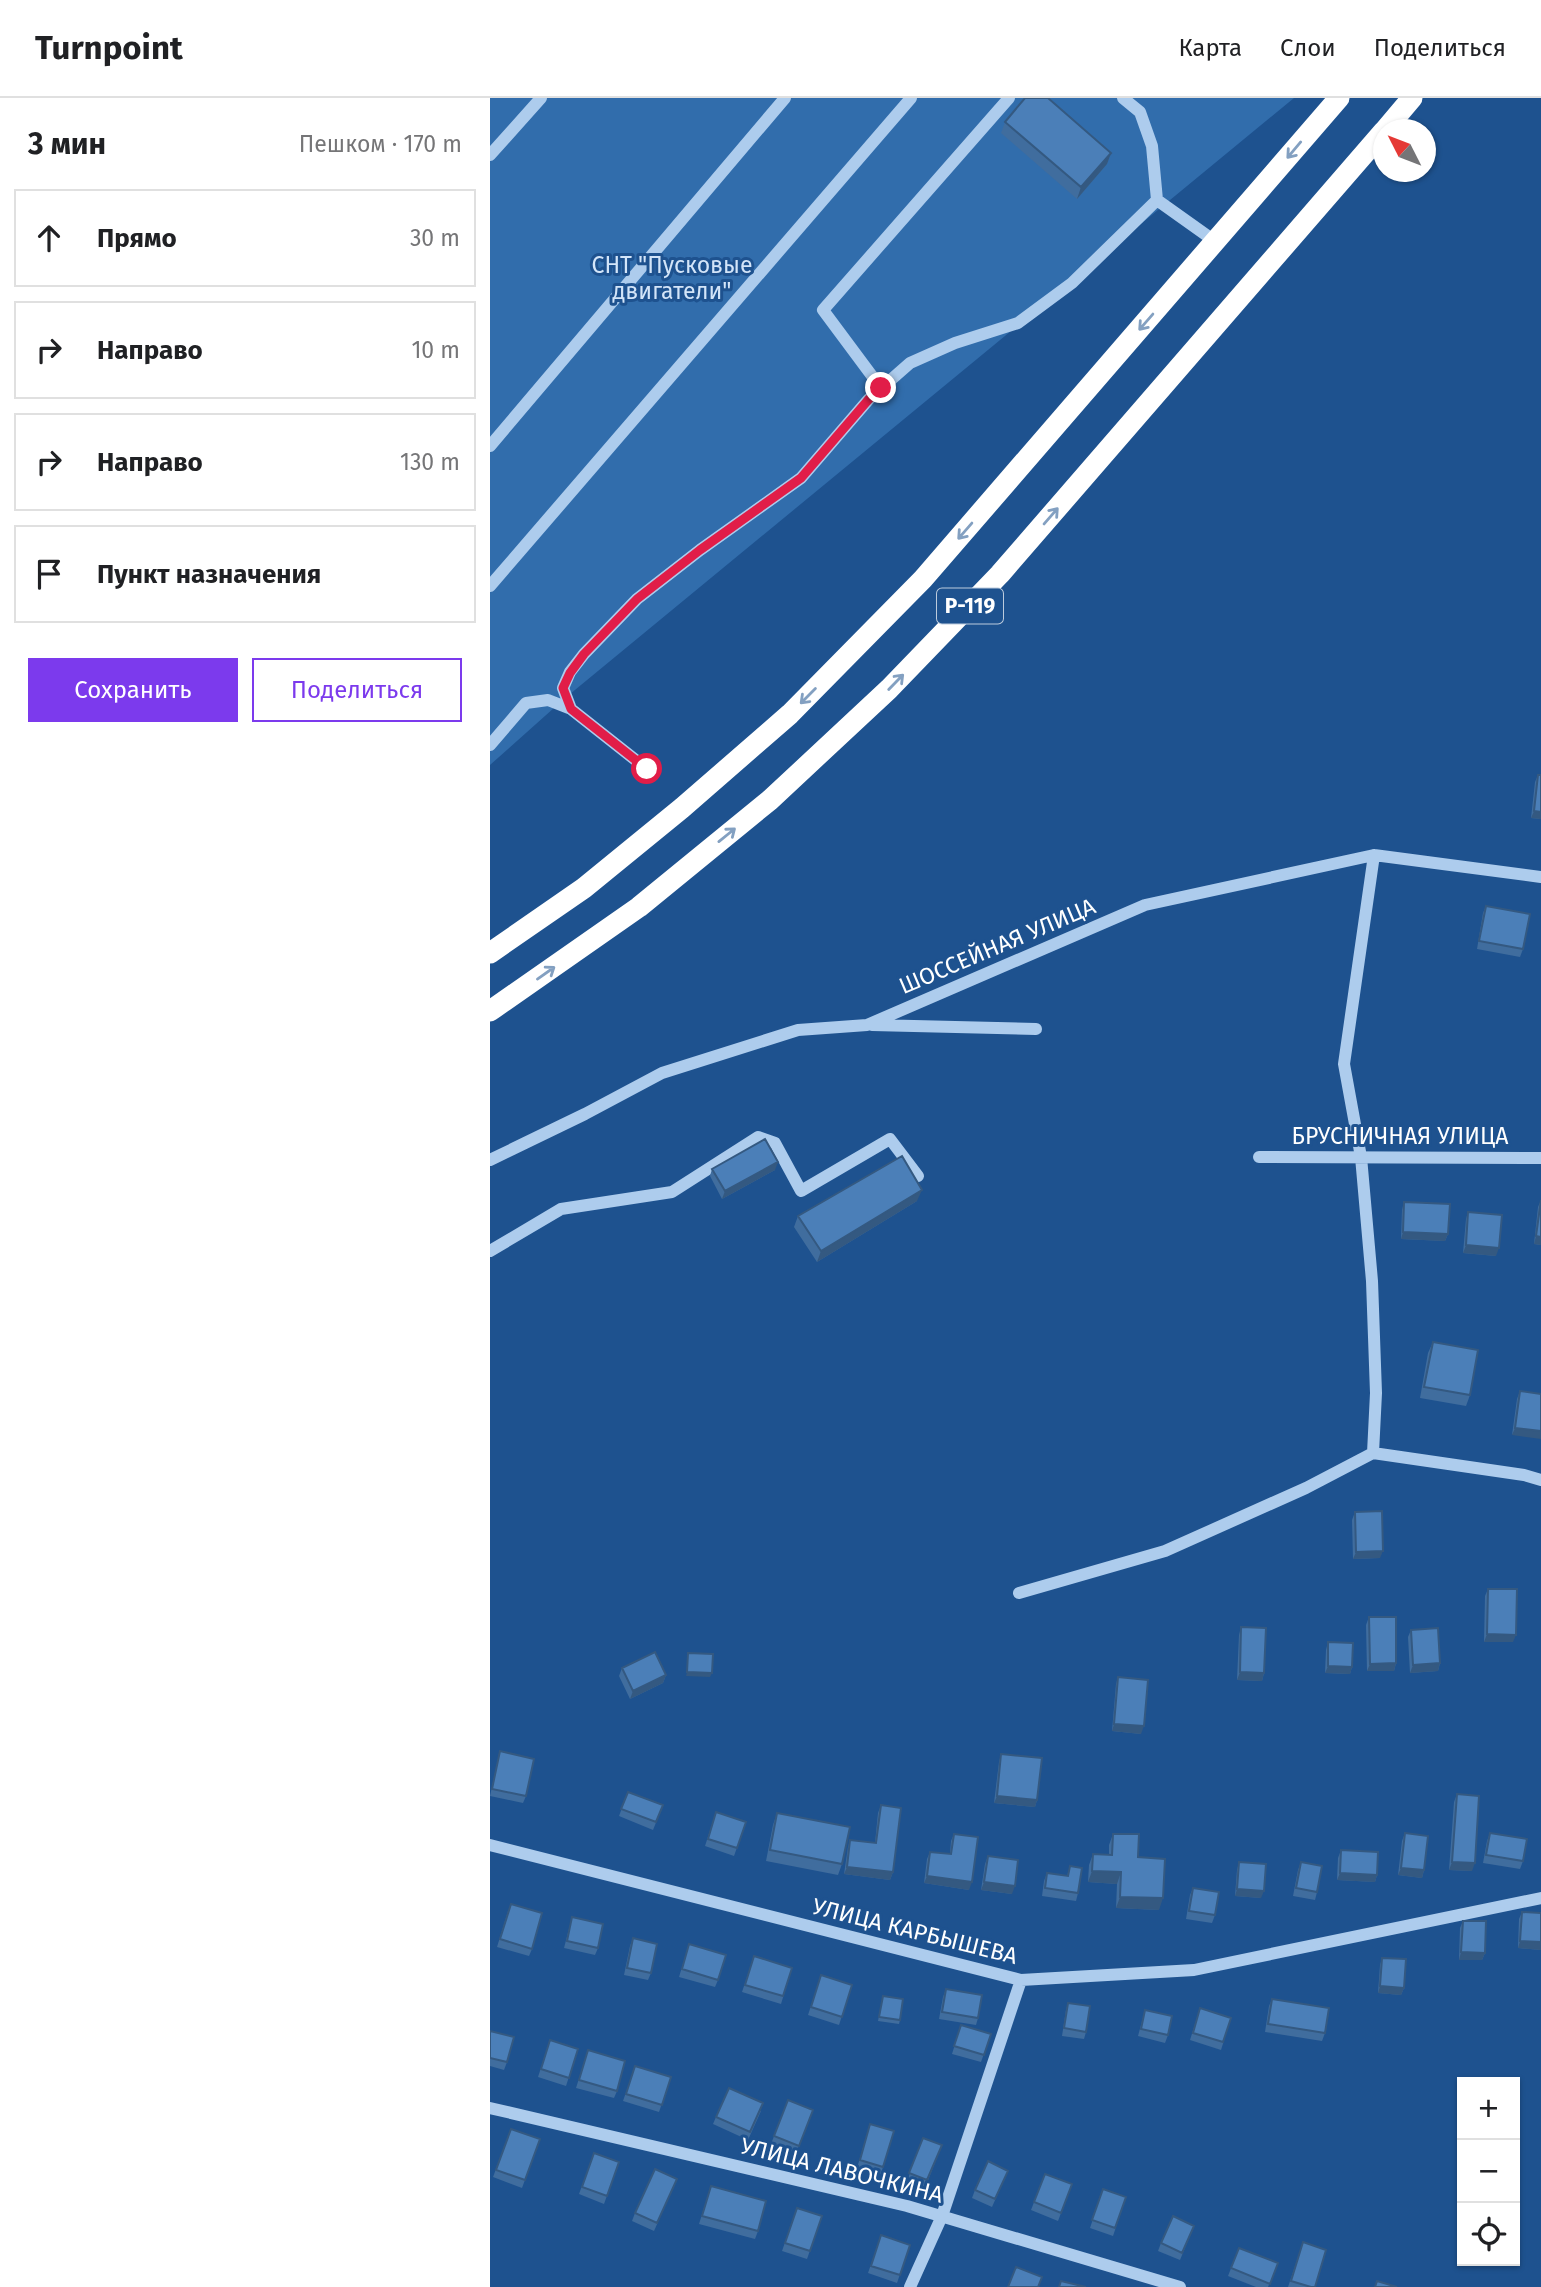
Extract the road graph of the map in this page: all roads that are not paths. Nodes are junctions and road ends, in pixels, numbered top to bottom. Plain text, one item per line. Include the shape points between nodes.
1 (541, 98) edge
2 (785, 98) edge
3 (911, 98) edge
4 (1009, 98) edge
5 (1123, 98) edge
6 (1339, 98) edge
7 (1412, 98) edge
8 (1394, 119) edge
9 (1373, 143) edge
10 (490, 155) edge
11 (1157, 200) junction
12 (1216, 242) junction
13 (881, 388) junction
14 (490, 446) edge
15 (490, 586) edge
16 (571, 709) junction
17 (490, 745) edge
18 (647, 769) dead end
19 (1374, 855) junction
20 (1541, 877) edge
21 (490, 953) edge
22 (490, 1011) edge
23 (867, 1025) junction
24 (1036, 1029) dead end
25 (1259, 1157) dead end
26 (1361, 1157) junction
27 (1541, 1158) edge
28 (490, 1160) edge
29 (918, 1176) dead end
30 (490, 1251) edge
31 (1373, 1453) junction
32 (1541, 1480) edge
33 (1019, 1593) dead end
34 (490, 1845) edge
35 (1541, 1898) edge
36 (1021, 1980) junction
37 (490, 2108) edge
38 (942, 2216) junction
39 (910, 2287) edge
40 (1180, 2287) edge

1 - 10 street
2 - 14 street
3 - 15 street
4 - 13 street via 823,310
5 - 11 street via 1140,112 1152,146
6 -> 12 highway, Р-119
7 - 8 highway, Р-119
22 -> 9 highway, Р-119 via 639,907 770,800 889,690 1034,536
11 - 12 street
11 - 13 street via 1072,283 1018,323 910,363
12 -> 21 highway, Р-119 via 923,579 790,713 584,888
13 - 16 street via 801,478 637,599 570,673 563,688
16 - 17 street via 548,700 526,703
16 - 18 street
19 - 20 street, ШОССЕЙНАЯ УЛИЦА
19 - 23 street, ШОССЕЙНАЯ УЛИЦА via 1145,905
19 - 26 street via 1344,1064
23 - 24 street
23 - 28 street, ШОССЕЙНАЯ УЛИЦА via 798,1030 662,1073
25 - 26 street, БРУСНИЧНАЯ УЛИЦА
26 - 27 street, БРУСНИЧНАЯ УЛИЦА
26 - 31 street via 1372,1281
29 - 30 street via 890,1139 801,1191 775,1143 758,1137 672,1192 561,1209
31 - 32 street
31 - 33 street via 1165,1551
34 - 36 street, УЛИЦА КАРБЫШЕВА
35 - 36 street, УЛИЦА КАРБЫШЕВА via 1194,1970
36 - 38 street
37 - 38 street, УЛИЦА ЛАВОЧКИНА
38 - 39 street
38 - 40 street, УЛИЦА ЛАВОЧКИНА

